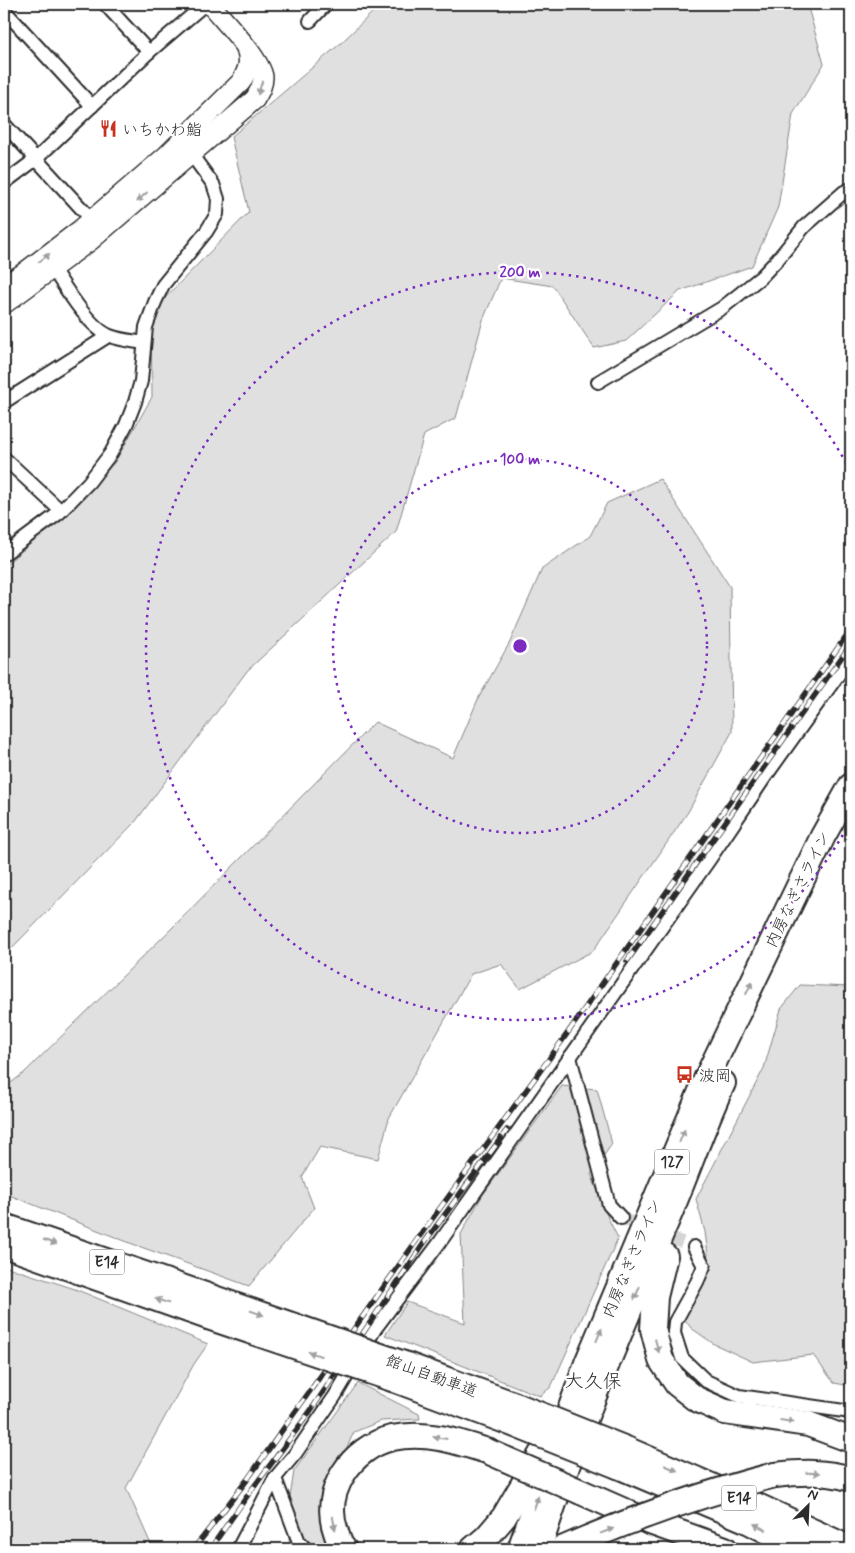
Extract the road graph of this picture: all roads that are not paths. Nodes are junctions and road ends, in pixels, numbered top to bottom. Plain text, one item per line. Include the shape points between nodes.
1 (106, 4) edge
2 (205, 4) edge
3 (210, 4) edge
4 (326, 4) edge
5 (4, 10) edge
6 (310, 21) dead end
7 (244, 45) junction
8 (149, 52) junction
9 (92, 106) junction
10 (4, 124) edge
11 (191, 154) junction
12 (36, 159) junction
13 (4, 183) edge
14 (851, 190) edge
15 (92, 220) junction
16 (53, 269) junction
17 (4, 285) edge
18 (4, 304) edge
19 (108, 336) junction
20 (144, 343) junction
21 (598, 382) dead end
22 (4, 402) edge
23 (4, 458) edge
24 (62, 511) junction
25 (4, 554) edge
26 (851, 657) edge
27 (851, 786) edge
28 (851, 818) edge
29 (570, 1057) junction
30 (678, 1195) junction
31 (621, 1218) tunnel mouth
32 (4, 1226) edge
33 (4, 1246) edge
34 (694, 1247) dead end
35 (209, 1307) junction
36 (587, 1364) junction
37 (851, 1412) edge
38 (851, 1440) edge
39 (622, 1457) junction
40 (275, 1478) junction
41 (851, 1479) edge
42 (238, 1549) edge
43 (306, 1549) edge
44 (344, 1549) edge
45 (473, 1549) edge
46 (520, 1549) edge
47 (539, 1549) edge
48 (562, 1549) edge
49 (725, 1549) edge
50 (803, 1549) edge
51 (851, 1549) edge

1 - 8 street
2 - 8 street
3 - 7 street
4 - 6 street
5 - 9 street
7 -> 11 street via 263,76 261,88 255,99
7 - 15 street via 249,62 241,82 166,156
8 - 9 street
9 - 12 street
10 - 12 street
11 -> 16 street via 122,215
11 - 20 street via 213,184 218,199 217,214 154,302
12 - 13 street
12 - 15 street
14 - 21 street via 844,192 804,227 761,277 722,308
17 -> 15 street via 22,275
16 - 18 street
16 - 19 street via 90,322
19 - 20 street
19 - 22 street
20 - 24 street via 141,381 126,426 90,482
23 - 24 street
24 - 25 street
26 - 29 street
36 -> 27 highway, 内房なぎさライン / 127 via 707,1077 823,836
28 - 30 highway, 内房なぎさライン / 127 via 718,1092
29 - 31 street via 609,1205
29 - 40 street via 375,1329 335,1396
30 -> 38 highway via 655,1297 653,1329 661,1360 677,1384 696,1399 725,1412 808,1424
30 -> 47 highway, 内房なぎさライン / 127 via 553,1502
32 -> 35 highway, 館山自動車道 / E14
35 -> 33 highway, 館山自動車道 / E14
34 - 37 street via 704,1266 675,1322 674,1333 682,1358 706,1381 739,1396
35 - 39 highway, 館山自動車道 / E14, bridge via 399,1372
36 - 45 highway via 538,1459 504,1516
46 -> 36 highway, 内房なぎさライン / 127
50 -> 39 highway, 館山自動車道 / E14
39 -> 51 highway, 館山自動車道 / E14 via 751,1503
40 - 42 street
40 - 43 street via 299,1542
48 -> 41 highway, bridge via 674,1507 775,1476 819,1472
49 -> 44 highway, bridge via 647,1521 487,1451 451,1440 419,1436 392,1438 373,1445 346,1467 335,1488 332,1505 333,1524

